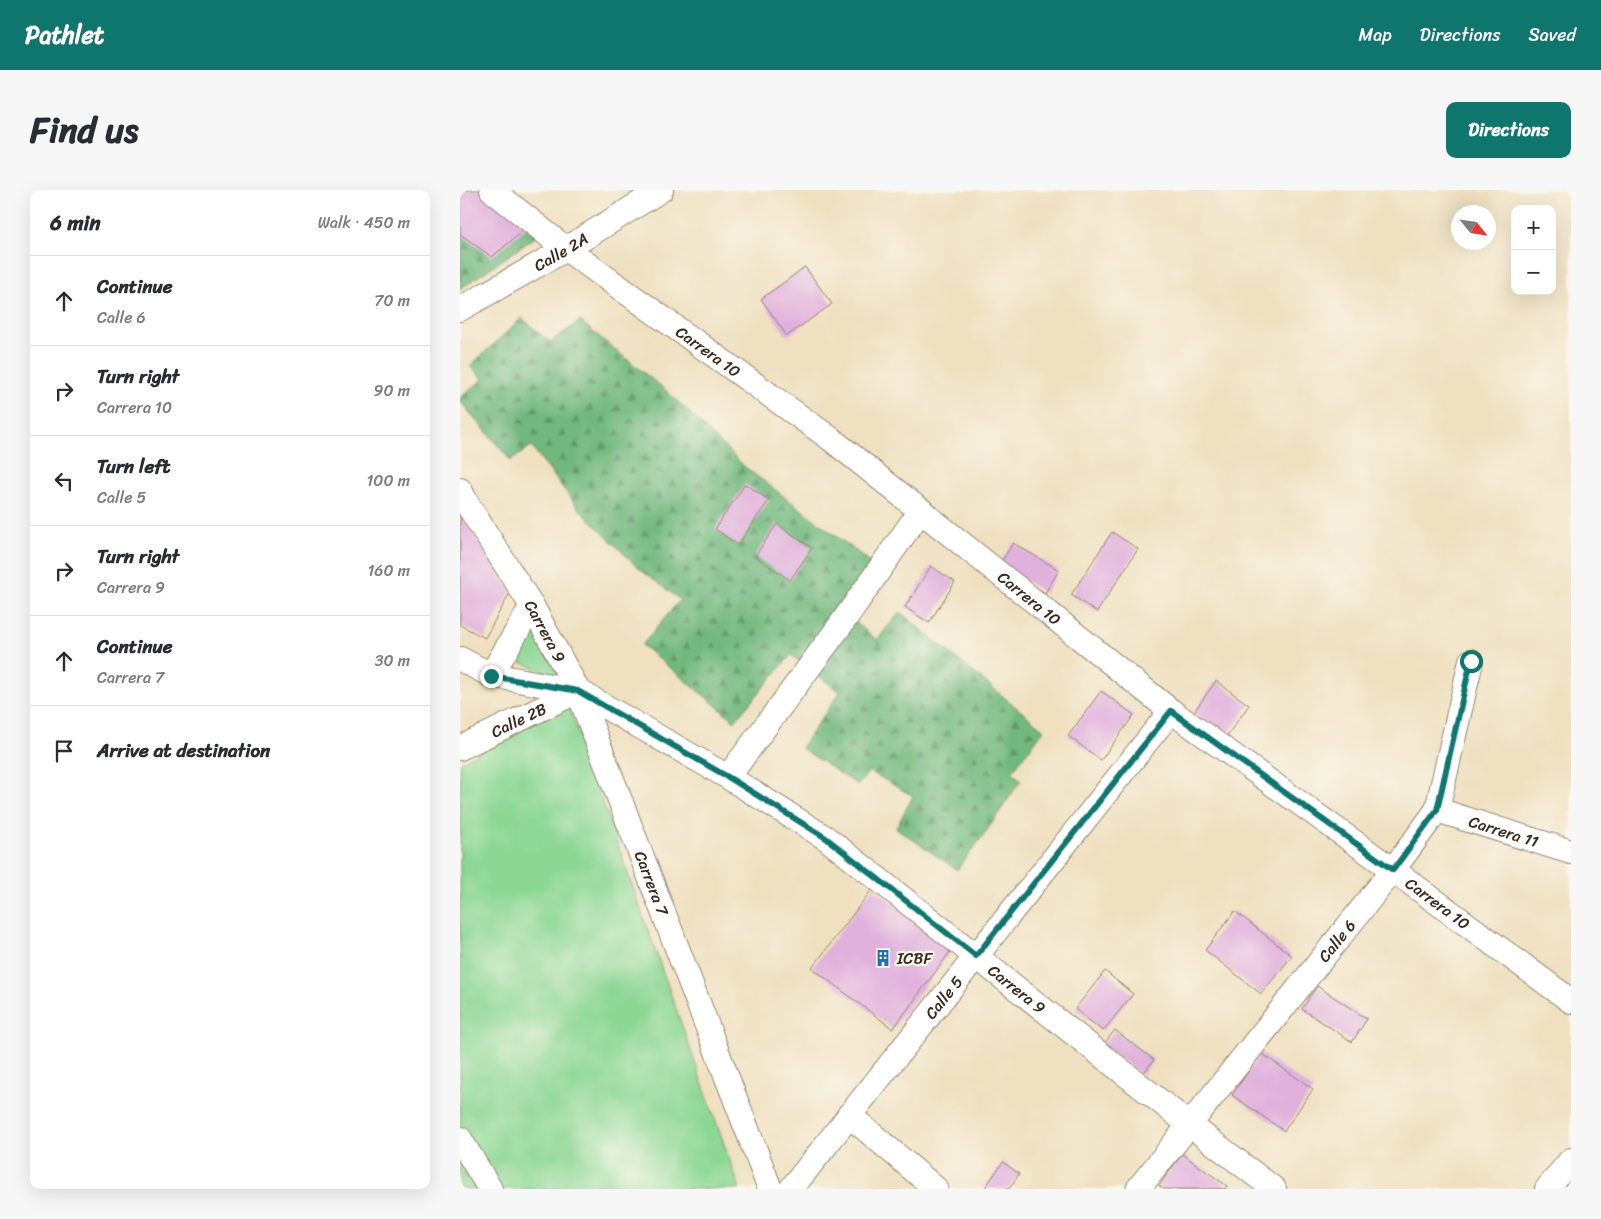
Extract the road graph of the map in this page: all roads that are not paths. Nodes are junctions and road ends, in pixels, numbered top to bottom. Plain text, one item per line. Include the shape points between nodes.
1 (492, 190) edge
2 (661, 190) edge
3 (566, 249) junction
4 (460, 309) edge
5 (463, 499) edge
6 (921, 510) junction
7 (532, 606) junction
8 (460, 660) edge
9 (1471, 661) dead end
10 (491, 676) junction
11 (578, 691) junction
12 (1171, 711) junction
13 (460, 748) edge
14 (728, 777) junction
15 (1437, 810) junction
16 (1571, 852) edge
17 (1393, 870) junction
18 (976, 956) junction
19 (1571, 1001) edge
20 (849, 1115) junction
21 (1190, 1125) junction
22 (460, 1139) edge
23 (1571, 1160) edge
24 (490, 1189) edge
25 (770, 1189) edge
26 (791, 1189) edge
27 (936, 1189) edge
28 (1138, 1189) edge
29 (1274, 1189) edge
30 (1547, 1189) edge

1 - 3 street, Carrera 10
2 - 3 street, Calle 2A
3 - 4 street, Calle 2A
3 - 6 street, Carrera 10 via 831,440
5 - 7 street, Carrera 9
6 - 12 street, Carrera 10
6 - 14 street via 842,624
7 - 10 street
7 - 11 street, Carrera 9
8 - 10 street
9 - 15 street, Calle 6
10 - 11 street
11 - 13 street, Calle 2B
11 - 14 street, Carrera 9
11 - 25 street, Carrera 7
12 - 17 street, Carrera 10
12 - 18 street, Calle 5
14 - 18 street, Carrera 9 via 826,838
15 - 16 street, Carrera 11
15 - 17 street, Calle 6
17 - 19 street, Carrera 10
17 - 21 street, Calle 6
18 - 20 street, Calle 5
18 - 21 street, Carrera 9
20 - 26 street, Calle 5
20 - 27 street
21 - 28 street, Calle 6
21 - 29 street, Carrera 9
22 - 24 street
23 - 30 street

